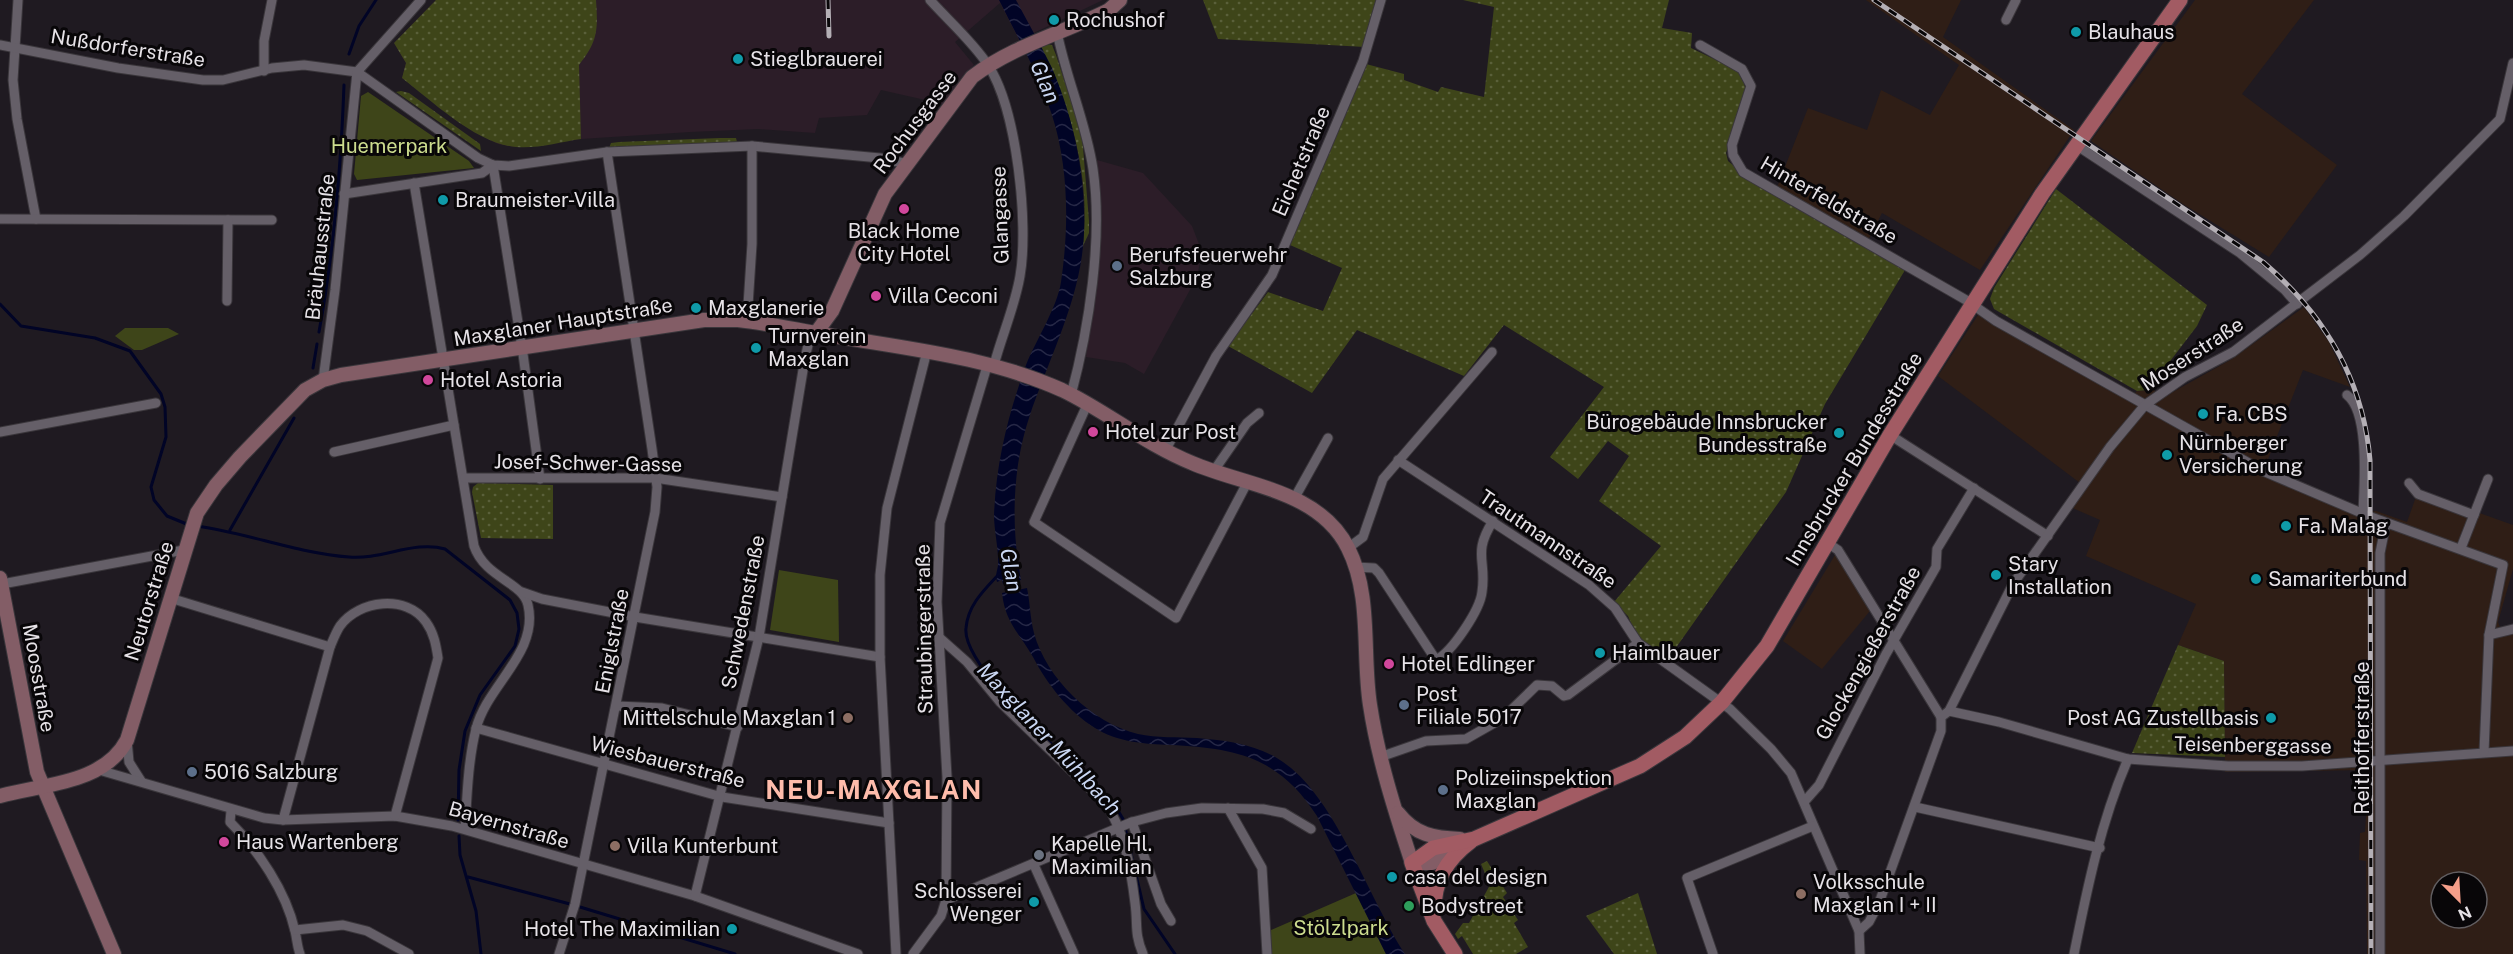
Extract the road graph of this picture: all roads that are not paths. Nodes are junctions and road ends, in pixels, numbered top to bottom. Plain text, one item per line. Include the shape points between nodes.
1 (18, 0) edge
2 (272, 0) edge
3 (421, 0) edge
4 (930, 0) edge
5 (1381, 0) edge
6 (2016, 0) edge
7 (2180, 0) edge
8 (1118, 2) edge
9 (2006, 20) dead end
10 (1057, 32) junction
11 (0, 45) edge
12 (1700, 45) dead end
13 (14, 47) junction
14 (2513, 63) edge
15 (988, 65) junction
16 (264, 71) junction
17 (357, 72) junction
18 (2076, 145) junction
19 (752, 146) junction
20 (607, 152) junction
21 (908, 164) junction
22 (493, 165) junction
23 (414, 183) junction
24 (344, 194) junction
25 (0, 219) edge
26 (36, 219) junction
27 (228, 220) junction
28 (272, 220) dead end
29 (227, 301) dead end
30 (2297, 304) junction
31 (1972, 305) junction
32 (747, 321) junction
33 (634, 331) junction
34 (816, 333) junction
35 (522, 347) junction
36 (927, 351) junction
37 (1492, 352) dead end
38 (443, 360) junction
39 (991, 364) junction
40 (323, 380) junction
41 (1071, 395) junction
42 (2347, 395) dead end
43 (156, 403) dead end
44 (1087, 405) junction
45 (2145, 405) junction
46 (1260, 412) dead end
47 (454, 425) junction
48 (0, 432) edge
49 (1890, 435) junction
50 (1328, 438) dead end
51 (1165, 451) junction
52 (334, 452) dead end
53 (1398, 460) junction
54 (1213, 472) junction
55 (465, 478) junction
56 (656, 478) junction
57 (540, 479) junction
58 (2488, 479) dead end
59 (1247, 483) junction
60 (2409, 483) dead end
61 (1974, 488) junction
62 (782, 497) junction
63 (1294, 499) junction
64 (2363, 513) junction
65 (2474, 515) junction
66 (1493, 521) junction
67 (2386, 523) junction
68 (2048, 536) junction
69 (1826, 542) junction
70 (1348, 548) junction
71 (2461, 548) junction
72 (184, 550) junction
73 (1355, 567) junction
74 (1, 581) edge
75 (522, 592) junction
76 (170, 598) junction
77 (635, 617) junction
78 (2513, 629) edge
79 (2489, 635) junction
80 (759, 637) junction
81 (940, 638) junction
82 (1894, 639) junction
83 (1638, 643) junction
84 (330, 647) junction
85 (880, 657) junction
86 (1722, 702) junction
87 (617, 706) junction
88 (1945, 714) junction
89 (738, 727) junction
90 (476, 728) junction
91 (127, 740) junction
92 (2513, 751) edge
93 (2484, 752) junction
94 (1380, 757) junction
95 (2128, 759) junction
96 (2380, 761) junction
97 (605, 765) junction
98 (99, 770) junction
99 (141, 780) junction
100 (42, 785) junction
101 (0, 796) edge
102 (722, 797) junction
103 (1804, 802) junction
104 (1915, 807) junction
105 (1228, 808) junction
106 (231, 811) junction
107 (1396, 811) junction
108 (395, 816) junction
109 (284, 820) junction
110 (889, 823) junction
111 (1125, 825) junction
112 (1813, 826) junction
113 (464, 829) junction
114 (1311, 829) dead end
115 (1474, 839) junction
116 (2100, 848) junction
117 (1460, 849) junction
118 (1412, 863) junction
119 (583, 865) junction
120 (1035, 865) junction
121 (695, 896) junction
122 (946, 900) junction
123 (1171, 921) dead end
124 (1434, 921) junction
125 (295, 930) junction
126 (1859, 931) junction
127 (297, 951) edge
128 (114, 954) edge
129 (409, 954) edge
130 (559, 954) edge
131 (858, 954) edge
132 (896, 954) edge
133 (913, 954) edge
134 (1074, 954) edge
135 (1143, 954) edge
136 (1267, 954) edge
137 (1455, 954) edge
138 (1713, 954) edge
139 (1860, 954) edge
140 (2074, 954) edge
141 (2380, 954) edge

1 - 13 street
2 - 16 street via 264,41
3 - 17 street
4 - 15 street, Glangasse
5 - 51 street, Eichetstraße via 1363,61 1272,275 1216,356
6 - 9 street
7 - 18 main road, Innsbrucker Bundesstraße
8 - 10 street, Rochusgasse via 1099,15
10 - 15 street, Rochusgasse
10 - 41 street via 1081,114 1095,188 1087,318
11 - 13 street, Nußdorferstraße
12 - 31 street, Hinterfeldstraße via 1742,69 1751,86 1732,145 1743,171
13 - 16 street, Nußdorferstraße via 203,80
13 - 26 street via 17,118
14 - 30 street, Moserstraße via 2503,114 2491,130 2404,216
15 - 21 street, Rochusgasse via 972,76
15 - 39 street, Glangasse via 1005,104 1014,144 1023,251 1020,279
16 - 17 street, Nußdorferstraße via 310,65
17 - 22 street
17 - 24 street, Bräuhausstraße
18 - 30 street via 2240,253
18 - 31 main road, Innsbrucker Bundesstraße
19 - 20 street
19 - 21 street
19 - 32 street
20 - 22 street via 526,165
20 - 33 street, Eniglstraße
21 - 34 street, Rochusgasse via 878,207 832,311
22 - 23 street via 482,173
22 - 35 street
23 - 24 street
23 - 38 street
24 - 40 street, Bräuhausstraße
25 - 26 street
26 - 27 street
27 - 28 street
27 - 29 street
30 - 45 street, Moserstraße via 2233,351 2184,377
31 - 45 street, Hinterfeldstraße
31 - 49 main road, Innsbrucker Bundesstraße
32 - 33 street, Maxglaner Hauptstraße via 704,320
32 - 34 street, Maxglaner Hauptstraße
33 - 35 street, Maxglaner Hauptstraße
33 - 56 street, Eniglstraße
34 - 36 street, Maxglaner Hauptstraße
34 - 62 street, Schwedenstraße via 809,341 805,358
35 - 38 street, Maxglaner Hauptstraße
35 - 57 street
36 - 39 street, Maxglaner Hauptstraße
36 - 85 street via 882,536
37 - 53 street
38 - 40 street, Maxglaner Hauptstraße
38 - 47 street
39 - 41 street, Maxglaner Hauptstraße
39 - 81 street, Straubingerstraße via 940,523
40 - 72 street, Neutorstraße via 305,390 216,485 192,525
41 - 44 street, Maxglaner Hauptstraße
42 - 64 street via 2354,400 2362,435
43 - 48 street
44 - 51 street, Maxglaner Hauptstraße
44 - 59 street via 1034,522 1176,618
45 - 64 street, Hinterfeldstraße via 2263,471
45 - 68 street, Moserstraße via 2110,447
46 - 54 street via 1247,423
47 - 52 street
47 - 55 street
49 - 61 street
49 - 69 main road, Innsbrucker Bundesstraße
50 - 63 street
51 - 54 street, Maxglaner Hauptstraße
53 - 66 street, Trautmannstraße
53 - 70 street via 1378,488 1363,537
54 - 59 street, Maxglaner Hauptstraße
55 - 57 street, Josef-Schwer-Gasse
55 - 75 street via 479,559 487,569
56 - 57 street, Josef-Schwer-Gasse
56 - 62 street, Josef-Schwer-Gasse
56 - 77 street, Eniglstraße via 655,512
58 - 65 street
59 - 63 street, Maxglaner Hauptstraße
60 - 65 street via 2418,494
61 - 68 street
61 - 82 street, Glockengießerstraße via 1937,549 1936,567
62 - 80 street, Schwedenstraße
63 - 70 street, Maxglaner Hauptstraße via 1315,509 1335,527
64 - 67 street, Hinterfeldstraße
65 - 71 street
66 - 73 street via 1481,544 1483,585 1479,603 1452,646 1436,660 1379,573 1374,568
66 - 83 street, Trautmannstraße via 1589,585 1615,608
67 - 71 street, Hinterfeldstraße
67 - 96 street, Reithofferstraße via 2380,554
68 - 88 street, Moserstraße via 1996,612 1988,636
69 - 82 street via 1838,550
69 - 86 main road, Innsbrucker Bundesstraße via 1767,646
70 - 73 street, Maxglaner Hauptstraße
71 - 79 street, Hinterfeldstraße via 2504,566
72 - 74 street
72 - 76 street, Neutorstraße
73 - 94 street, Maxglaner Hauptstraße via 1363,609 1367,685
74 - 100 street, Moosstraße
75 - 77 street
75 - 90 street via 529,607 525,645 496,687
76 - 84 street
76 - 91 street, Neutorstraße
77 - 80 street
77 - 87 street, Eniglstraße
78 - 79 street
79 - 93 street
80 - 85 street
80 - 89 street, Schwedenstraße
81 - 111 street
81 - 122 street, Straubingerstraße via 947,777
82 - 88 street via 1933,708
82 - 103 street, Glockengießerstraße via 1818,785
83 - 86 street, Trautmannstraße
83 - 94 street via 1568,695 1552,686 1537,686 1503,718 1466,739 1426,741
84 - 108 street via 349,617 364,607 380,604 397,604 413,610 425,620 433,635 438,658
84 - 109 street
85 - 110 street
86 - 103 street, Trautmannstraße via 1791,773
86 - 115 main road, Innsbrucker Bundesstraße via 1685,737 1640,766
87 - 89 street via 662,708
87 - 97 street, Eniglstraße
88 - 95 street, Teisenberggasse via 1999,722
88 - 104 street, Moserstraße
89 - 102 street, Schwedenstraße
90 - 97 street, Wiesbauerstraße
90 - 113 street
91 - 98 street, Neutorstraße via 120,753
91 - 99 street via 129,762
92 - 93 street, Teisenberggasse
93 - 96 street, Teisenberggasse
94 - 107 street, Maxglaner Hauptstraße
95 - 96 street, Teisenberggasse via 2262,767
95 - 116 street via 2114,793
96 - 141 street, Reithofferstraße
97 - 102 street, Wiesbauerstraße
97 - 119 street, Eniglstraße
98 - 99 street, Bayernstraße
98 - 100 street, Neutorstraße
99 - 106 street, Bayernstraße
100 - 101 street, Neutorstraße
100 - 128 street, Moosstraße
102 - 110 street, Wiesbauerstraße
102 - 121 street, Schwedenstraße
103 - 112 street, Trautmannstraße
104 - 116 street
104 - 126 street, Moserstraße via 1879,903
105 - 111 street via 1193,809
105 - 114 street via 1274,810
105 - 136 street via 1262,868
106 - 109 street, Bayernstraße
106 - 125 street via 230,822 258,852
107 - 115 street via 1424,835
107 - 118 street, Maxglaner Hauptstraße
108 - 109 street, Bayernstraße
108 - 113 street, Bayernstraße
110 - 132 street
111 - 120 street
111 - 123 street
111 - 135 street via 1136,904 1136,937
112 - 126 street, Trautmannstraße
112 - 138 street via 1687,878
113 - 119 street, Bayernstraße
115 - 117 main road, Innsbrucker Bundesstraße
115 - 118 main road, Innsbrucker Bundesstraße via 1433,848
116 - 140 street
117 - 118 street via 1432,863
117 - 124 main road, Innsbrucker Bundesstraße via 1436,884
118 - 124 main road
119 - 121 street, Bayernstraße
119 - 130 street, Eniglstraße
120 - 122 street
120 - 134 street
121 - 131 street, Bayernstraße
122 - 133 street via 941,916
124 - 137 main road
125 - 127 street
125 - 129 street via 343,925 368,931
126 - 139 street

